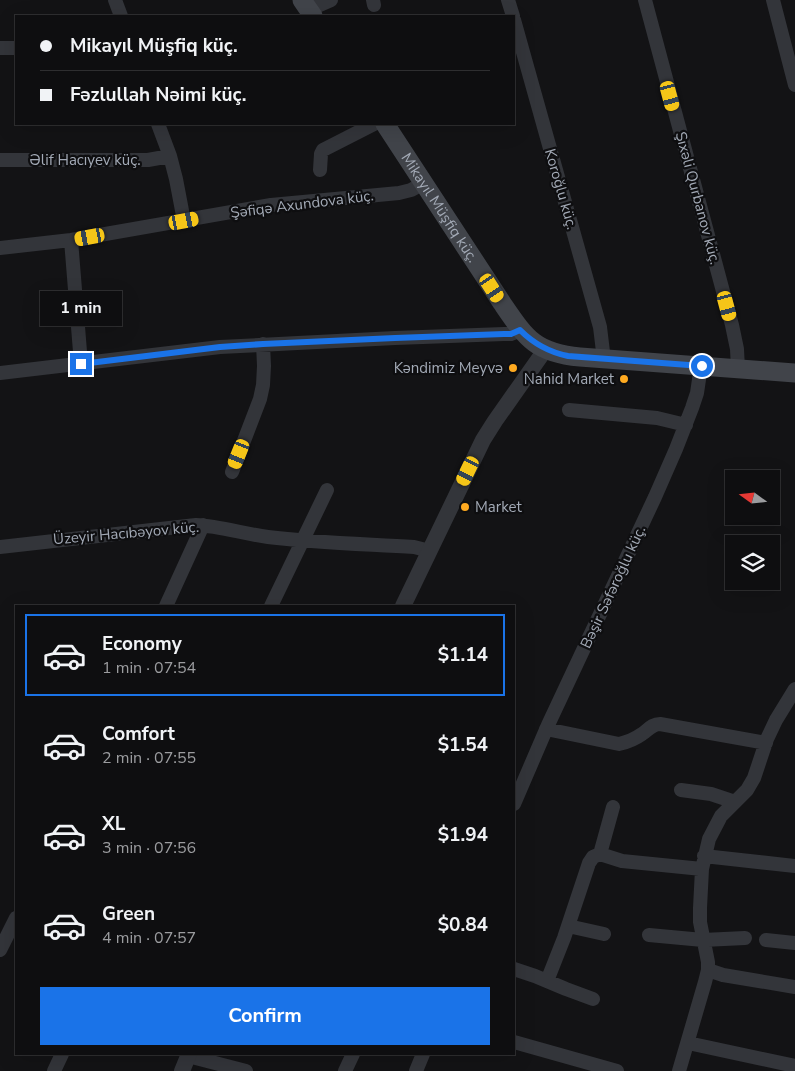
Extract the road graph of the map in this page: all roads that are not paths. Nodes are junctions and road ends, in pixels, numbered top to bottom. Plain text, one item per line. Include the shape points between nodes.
1 (115, 0) edge
2 (331, 0) edge
3 (508, 0) edge
4 (645, 0) edge
5 (773, 0) edge
6 (308, 9) edge
7 (121, 15) edge
8 (512, 15) edge
9 (515, 25) edge
10 (0, 48) edge
11 (15, 48) edge
12 (795, 85) edge
13 (158, 125) edge
14 (372, 125) edge
15 (386, 125) edge
16 (170, 156) junction
17 (0, 160) edge
18 (320, 170) dead end
19 (424, 183) junction
20 (184, 221) junction
21 (71, 240) junction
22 (0, 248) edge
23 (520, 330) junction
24 (263, 344) junction
25 (545, 350) junction
26 (604, 360) junction
27 (81, 364) junction
28 (702, 366) junction
29 (738, 369) junction
30 (0, 373) edge
31 (795, 373) edge
32 (569, 410) dead end
33 (686, 425) junction
34 (232, 472) dead end
35 (327, 490) dead end
36 (203, 525) junction
37 (302, 540) junction
38 (0, 547) edge
39 (430, 551) junction
40 (166, 605) edge
41 (271, 605) edge
42 (403, 605) edge
43 (795, 689) edge
44 (791, 701) edge
45 (546, 730) junction
46 (766, 743) junction
47 (680, 790) dead end
48 (515, 802) edge
49 (735, 802) junction
50 (612, 807) dead end
51 (600, 854) junction
52 (703, 862) junction
53 (795, 866) edge
54 (15, 920) edge
55 (568, 926) junction
56 (604, 934) dead end
57 (649, 936) dead end
58 (745, 938) dead end
59 (703, 940) junction
60 (766, 940) dead end
61 (795, 943) edge
62 (0, 950) edge
63 (515, 970) edge
64 (708, 970) junction
65 (547, 981) junction
66 (795, 987) edge
67 (594, 999) dead end
68 (515, 1042) edge
69 (688, 1043) junction
70 (62, 1055) edge
71 (189, 1055) edge
72 (353, 1055) edge
73 (423, 1055) edge
74 (795, 1066) edge
75 (54, 1071) edge
76 (182, 1071) edge
77 (246, 1071) edge
78 (345, 1071) edge
79 (416, 1071) edge
80 (618, 1071) edge
81 (679, 1071) edge

1 - 7 street
2 - 6 street
3 - 8 street, Koroğlu küç.
4 - 29 street, Şıxəli Qurbanov küç. via 732,325
5 - 12 street
9 - 26 street, Koroğlu küç. via 600,327
10 - 11 street
13 - 16 street
14 - 18 street via 323,150
15 - 19 main road, Mikayıl Müşfiq küç.
16 - 17 street, Əlif Hacıyev küç. via 148,160
16 - 20 street
19 - 20 street, Şəfiqə Axundova küç. via 399,192 271,205
19 - 23 main road, Mikayıl Müşfiq küç.
20 - 21 street, Şəfiqə Axundova küç.
21 - 22 street, Şəfiqə Axundova küç.
21 - 27 street
23 - 24 street via 511,334
23 - 25 main road, Mikayıl Müşfiq küç.
24 - 27 street
24 - 34 street via 260,399
25 - 26 main road, Mikayıl Müşfiq küç.
25 - 39 street via 483,440
26 - 28 main road, Mikayıl Müşfiq küç.
27 - 30 street
28 - 29 main road, Mikayıl Müşfiq küç.
28 - 33 street, Bəşir Səfəroğlu küç.
29 - 31 main road, Mikayıl Müşfiq küç.
32 - 33 street via 657,418
33 - 45 street, Bəşir Səfəroğlu küç.
35 - 37 street
36 - 37 street, Üzeyir Hacıbəyov küç.
36 - 38 street, Üzeyir Hacıbəyov küç.
36 - 40 street
37 - 39 street, Üzeyir Hacıbəyov küç. via 414,547
37 - 41 street
39 - 42 street
43 - 44 street
44 - 46 street via 776,720
45 - 46 street via 619,744 631,741 652,725 660,724
45 - 48 street, Bəşir Səfəroğlu küç.
46 - 49 street via 754,778
47 - 49 street via 711,794
49 - 52 street via 721,816 709,839
50 - 51 street
51 - 52 street via 622,861
51 - 55 street via 589,862
52 - 53 street
52 - 59 street via 700,922
54 - 62 street
55 - 56 street
55 - 65 street
57 - 59 street
58 - 59 street
59 - 64 street
60 - 61 street
63 - 65 street
64 - 66 street
64 - 69 street
65 - 67 street
68 - 80 street
69 - 74 street
69 - 81 street
70 - 75 street
71 - 76 street
71 - 77 street
72 - 78 street
73 - 79 street

